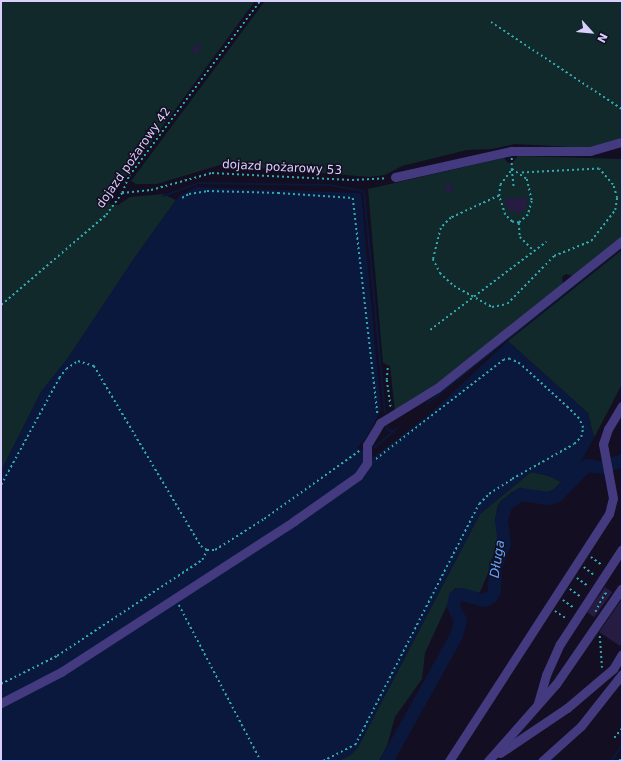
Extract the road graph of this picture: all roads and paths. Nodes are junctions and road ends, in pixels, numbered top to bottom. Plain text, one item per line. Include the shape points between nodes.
1 (260, 1) edge
2 (491, 22) dead end
3 (622, 109) edge
4 (622, 142) edge
5 (512, 162) dead end
6 (512, 169) junction
7 (521, 172) junction
8 (395, 177) joint
9 (514, 189) dead end
10 (122, 193) junction
11 (499, 196) junction
12 (182, 198) dead end
13 (519, 223) junction
14 (622, 240) edge
15 (546, 242) dead end
16 (533, 250) junction
17 (473, 296) junction
18 (1, 305) edge
19 (430, 330) dead end
20 (388, 368) dead end
21 (622, 406) edge
22 (393, 416) junction
23 (380, 423) junction
24 (367, 445) junction
25 (367, 463) junction
26 (1, 485) edge
27 (622, 549) edge
28 (207, 550) junction
29 (584, 553) junction
30 (578, 563) junction
31 (609, 570) junction
32 (571, 574) junction
33 (602, 580) junction
34 (563, 585) junction
35 (622, 588) edge
36 (595, 591) junction
37 (557, 595) junction
38 (174, 599) junction
39 (588, 602) junction
40 (549, 606) junction
41 (581, 613) junction
42 (574, 623) junction
43 (594, 632) junction
44 (622, 654) edge
45 (622, 674) edge
46 (603, 678) junction
47 (1, 684) edge
48 (1, 703) edge
49 (536, 707) junction
50 (621, 729) edge
51 (614, 738) dead end
52 (622, 757) edge
53 (489, 760) edge
54 (261, 761) edge
55 (323, 761) edge
56 (449, 761) edge
57 (542, 761) edge
58 (619, 761) edge

1 - 10 path, dojazd pożarowy 42 via 129,176
2 - 3 path
4 - 8 street via 590,151 511,151
5 - 6 path
6 - 7 path
6 - 9 path
6 - 11 path via 502,180
7 - 13 path via 529,183 532,202 528,215
7 - 17 path via 599,169 613,185 617,198 615,210 591,241 548,260 528,285 508,304 492,307
8 - 10 path, dojazd pożarowy 53 via 352,180 212,174 152,190
10 - 18 path, dojazd pożarowy 42 via 106,215
11 - 13 path via 505,215 512,222
11 - 17 path via 451,218 441,228 435,244 433,259 440,273 454,286
12 - 23 path via 207,191 353,198
13 - 16 path via 520,237
14 - 22 street via 437,388
15 - 16 path
16 - 17 path
17 - 19 path
20 - 22 path via 387,380
21 - 29 street via 604,437 604,455 613,506
22 - 23 street
23 - 24 street
24 - 25 street
24 - 28 path via 264,519 215,550
25 - 38 street via 358,476
25 - 55 path via 378,459 504,360 510,359 520,364 568,408 579,419 583,428 581,437 574,444 518,475 489,494 480,504 355,745
26 - 28 path via 59,378 72,364 89,363 100,375 201,546
27 - 31 street
28 - 47 path via 202,560 57,656
29 - 30 street
29 - 31 path
30 - 32 street
30 - 33 path
31 - 33 street
32 - 34 street
32 - 36 path
33 - 36 street
34 - 37 street
34 - 39 path
35 - 43 street
36 - 39 street
37 - 40 street
37 - 41 path
38 - 48 street via 61,672
38 - 54 path
39 - 41 street
40 - 42 path
40 - 56 street
41 - 42 street
42 - 49 street via 548,669
43 - 46 path via 600,636
43 - 49 street
44 - 46 street
45 - 57 street via 581,726
46 - 53 street via 543,725
49 - 53 street
50 - 51 path
52 - 58 path

